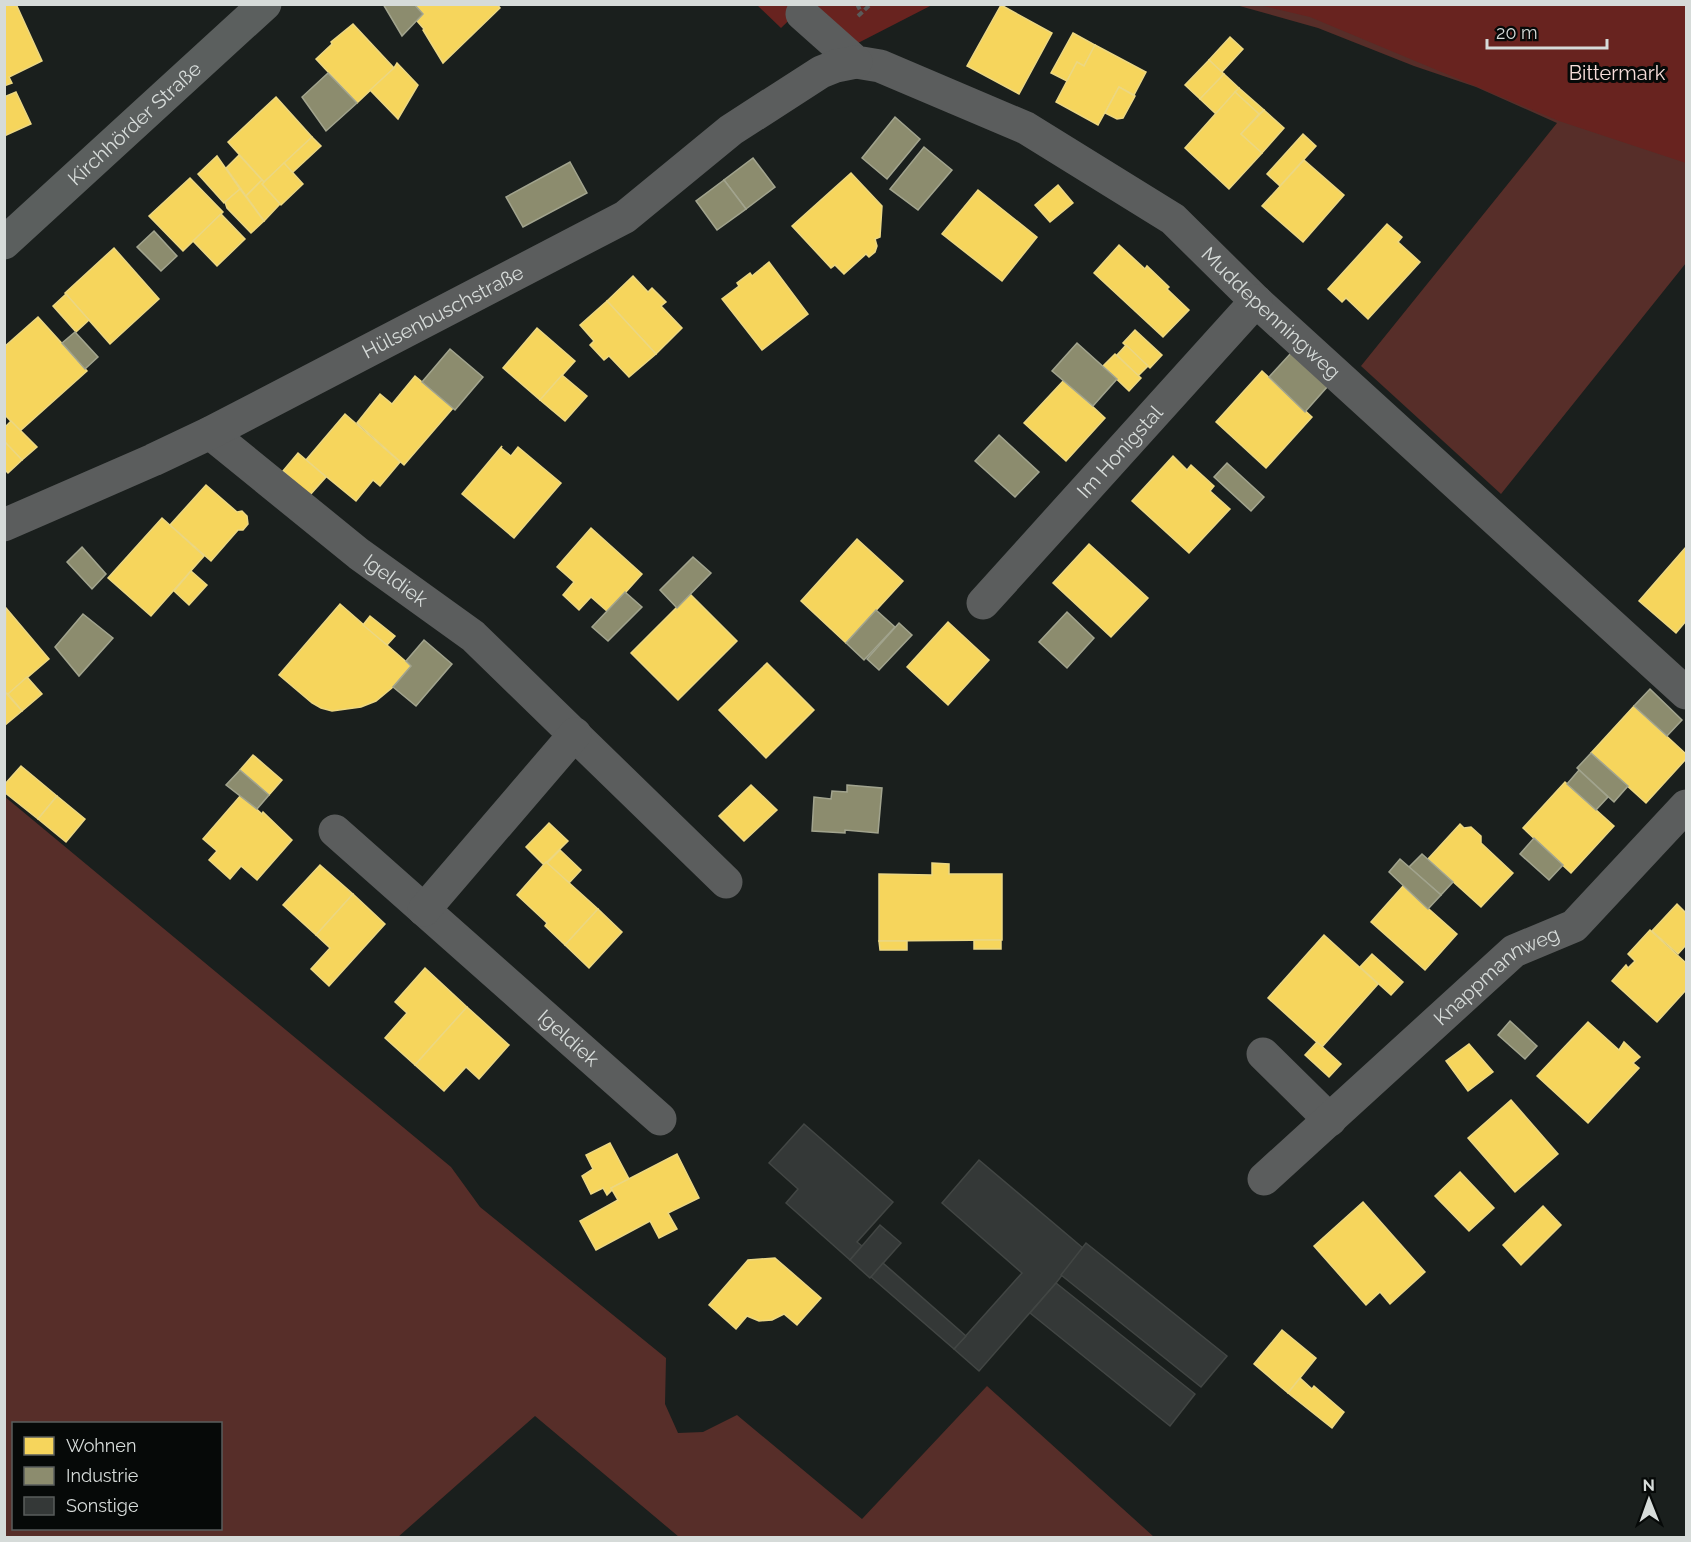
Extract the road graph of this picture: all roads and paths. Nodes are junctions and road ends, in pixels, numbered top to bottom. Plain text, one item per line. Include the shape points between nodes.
1 (265, 4) edge
2 (857, 4) edge
3 (871, 4) edge
4 (802, 14) dead end
5 (856, 62) junction
6 (4, 243) edge
7 (1257, 301) junction
8 (210, 433) junction
9 (4, 525) edge
10 (983, 603) dead end
11 (1686, 693) edge
12 (575, 734) junction
13 (1686, 806) edge
14 (335, 831) dead end
15 (726, 882) dead end
16 (424, 910) junction
17 (1263, 1054) dead end
18 (660, 1119) dead end
19 (1329, 1120) junction
20 (1264, 1179) dead end

1 - 6 main road, Kirchhörder Straße
2 - 3 path via 861,12
4 - 5 street, Muddepenningweg
5 - 7 street, Muddepenningweg via 880,66 1026,128 1173,219
5 - 8 street, Hülsenbuschstraße via 821,72 732,130 625,217
7 - 10 street, Im Honigstal
7 - 11 street, Muddepenningweg
8 - 9 street, Hülsenbuschstraße
8 - 12 street, Igeldiek via 359,554 473,636
12 - 15 street, Igeldiek
12 - 16 street
13 - 19 street, Knappmannweg via 1574,926 1514,951
14 - 16 street, Igeldiek
16 - 18 street, Igeldiek
17 - 19 street
19 - 20 street, Knappmannweg

